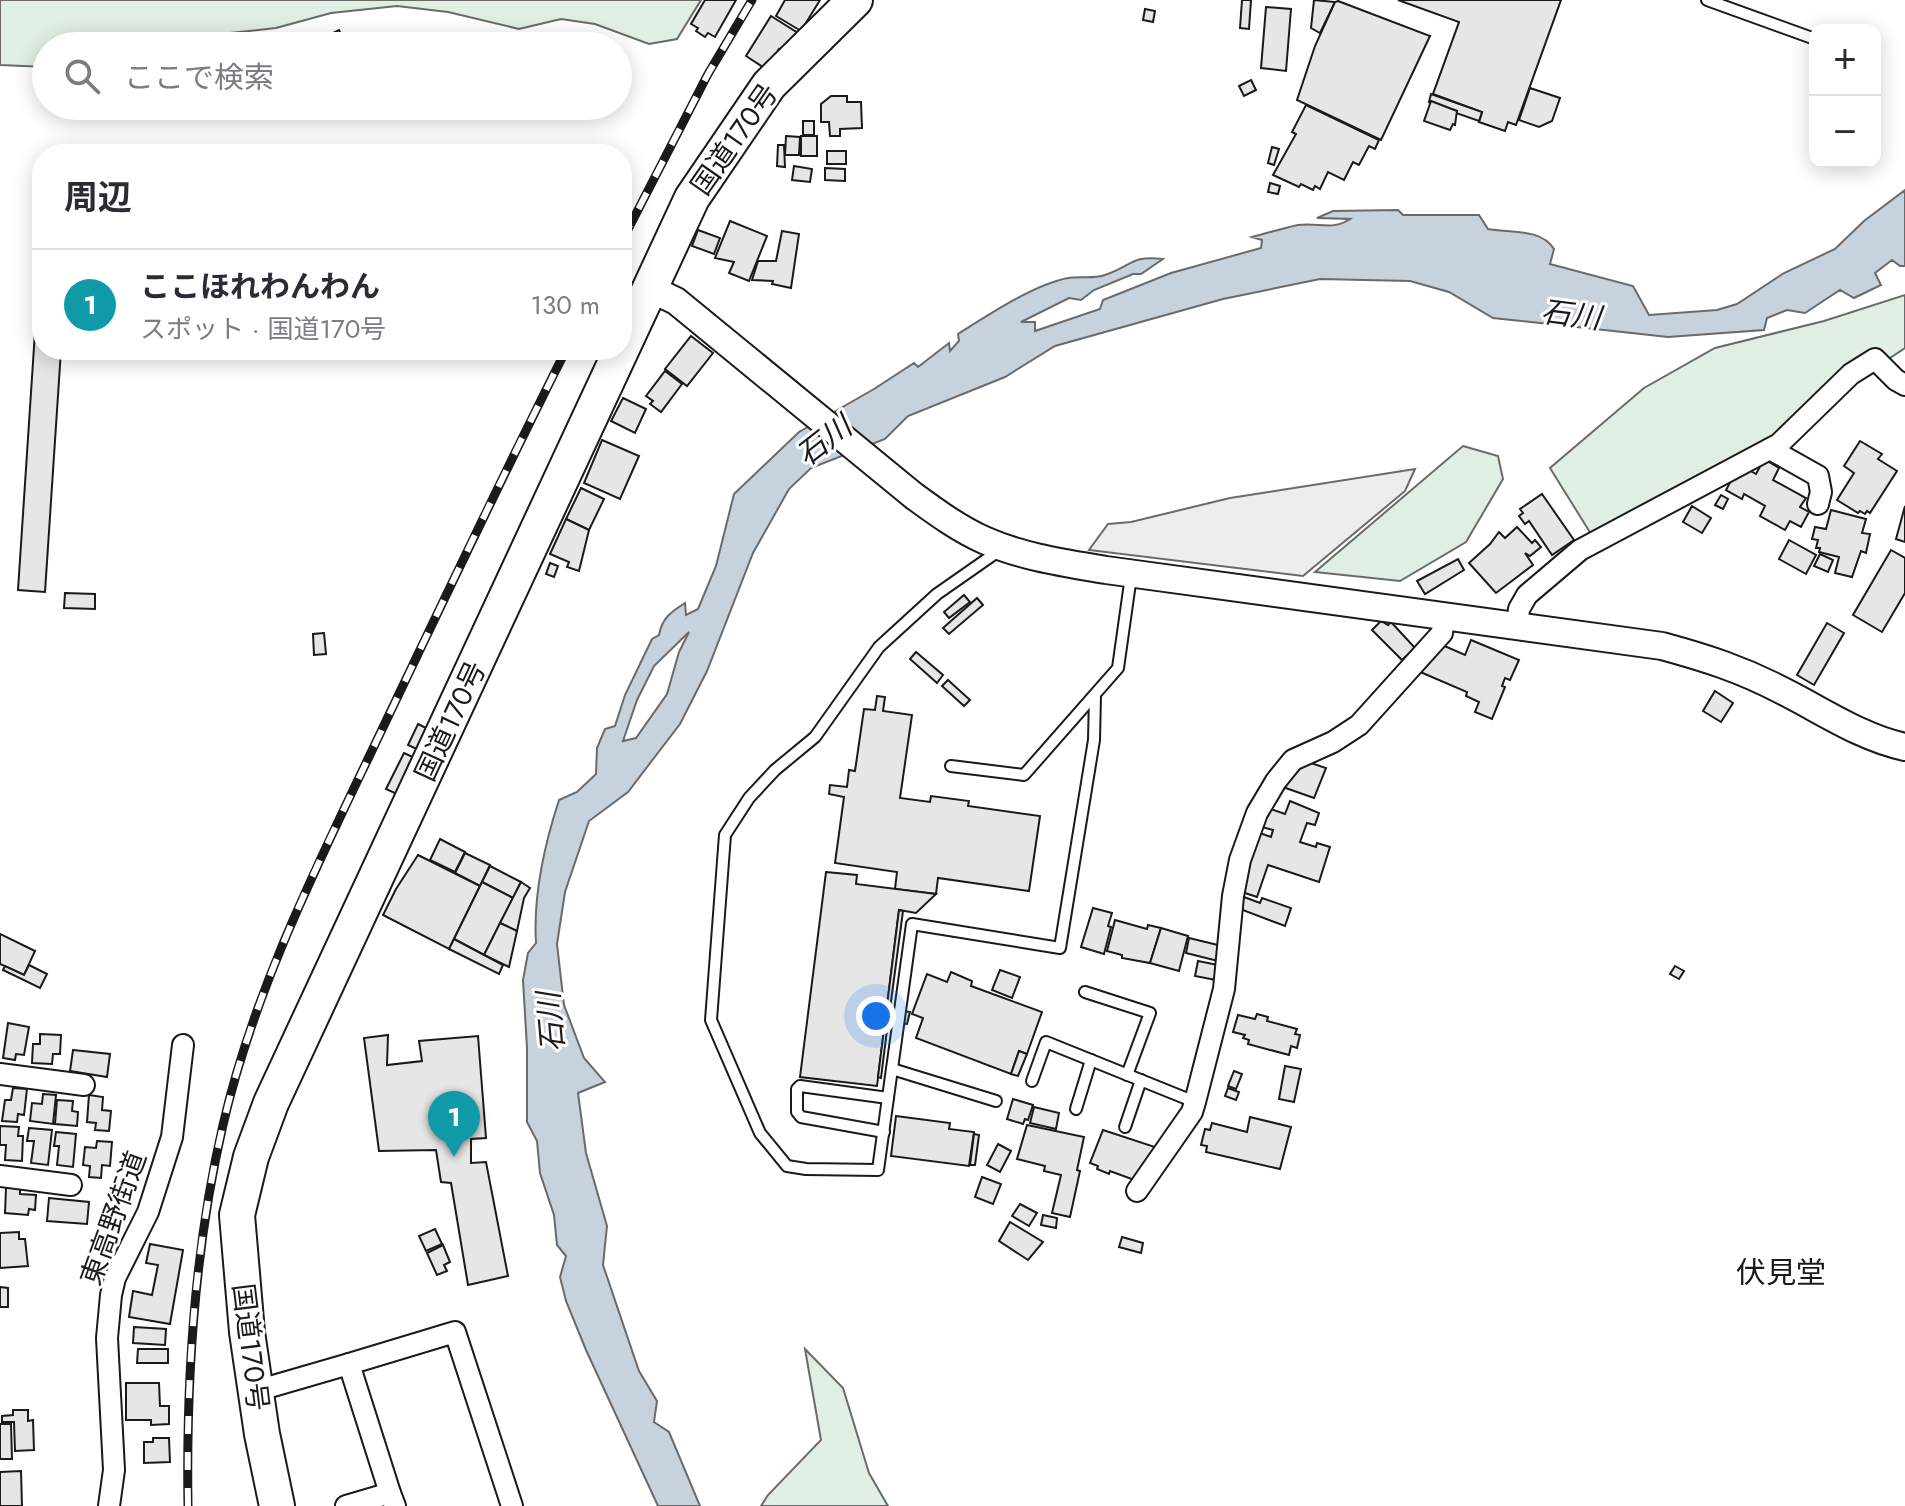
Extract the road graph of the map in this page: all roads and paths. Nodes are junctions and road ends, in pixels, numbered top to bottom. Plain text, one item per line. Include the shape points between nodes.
1 (855, 0) edge
2 (1707, 0) edge
3 (1809, 37) edge
4 (651, 289) junction
5 (632, 330) edge
6 (618, 360) edge
7 (1905, 385) edge
8 (1770, 449) junction
9 (1818, 504) dead end
10 (994, 543) junction
11 (1131, 574) junction
12 (1444, 616) junction
13 (1517, 626) junction
14 (1095, 695) junction
15 (1905, 747) edge
16 (951, 766) dead end
17 (1085, 992) dead end
18 (183, 1045) dead end
19 (1091, 1060) junction
20 (892, 1069) junction
21 (0, 1074) edge
22 (1127, 1075) junction
23 (1141, 1080) junction
24 (1032, 1081) dead end
25 (84, 1085) dead end
26 (888, 1098) junction
27 (996, 1101) dead end
28 (1195, 1102) junction
29 (1076, 1109) dead end
30 (1125, 1127) dead end
31 (884, 1132) junction
32 (0, 1176) edge
33 (71, 1185) dead end
34 (1137, 1191) dead end
35 (349, 1364) junction
36 (256, 1391) junction
37 (392, 1499) edge
38 (109, 1506) edge
39 (277, 1506) edge
40 (346, 1506) edge
41 (512, 1506) edge

1 - 4 highway, 国道170号 via 769,85 739,126 692,198
2 - 3 lane
4 - 5 highway, 国道170号
4 - 10 street via 676,301 914,496
6 - 36 highway, 国道170号 via 271,1103 251,1157 237,1215
7 - 8 street via 1875,359 1851,374
8 - 9 street via 1818,476
8 - 13 street via 1580,550 1527,595
10 - 11 street via 1042,558
10 - 31 lane via 879,647 815,737 749,798 725,835 711,1020 760,1133 787,1166 878,1170
11 - 12 street
11 - 14 lane via 1118,668
12 - 13 street
12 - 28 street via 1442,633 1359,725 1293,760 1257,813 1240,860 1224,989
13 - 15 street via 1662,646 1720,662 1836,722
14 - 16 lane via 1024,775
14 - 20 lane via 1094,740 1060,948 912,924
17 - 22 lane via 1150,1013
18 - 38 street, 東高野街道 via 172,1137 148,1212 111,1295 107,1338 114,1470
19 - 22 lane
19 - 24 lane via 1046,1042
19 - 29 lane
20 - 26 lane
20 - 27 lane
21 - 25 street
22 - 23 lane
23 - 28 lane
23 - 30 lane
26 - 31 lane
26 - 31 lane via 797,1089 801,1117
28 - 34 street
32 - 33 street
35 - 36 street
35 - 37 street
35 - 41 street via 455,1332
36 - 39 highway, 国道170号
37 - 40 street

